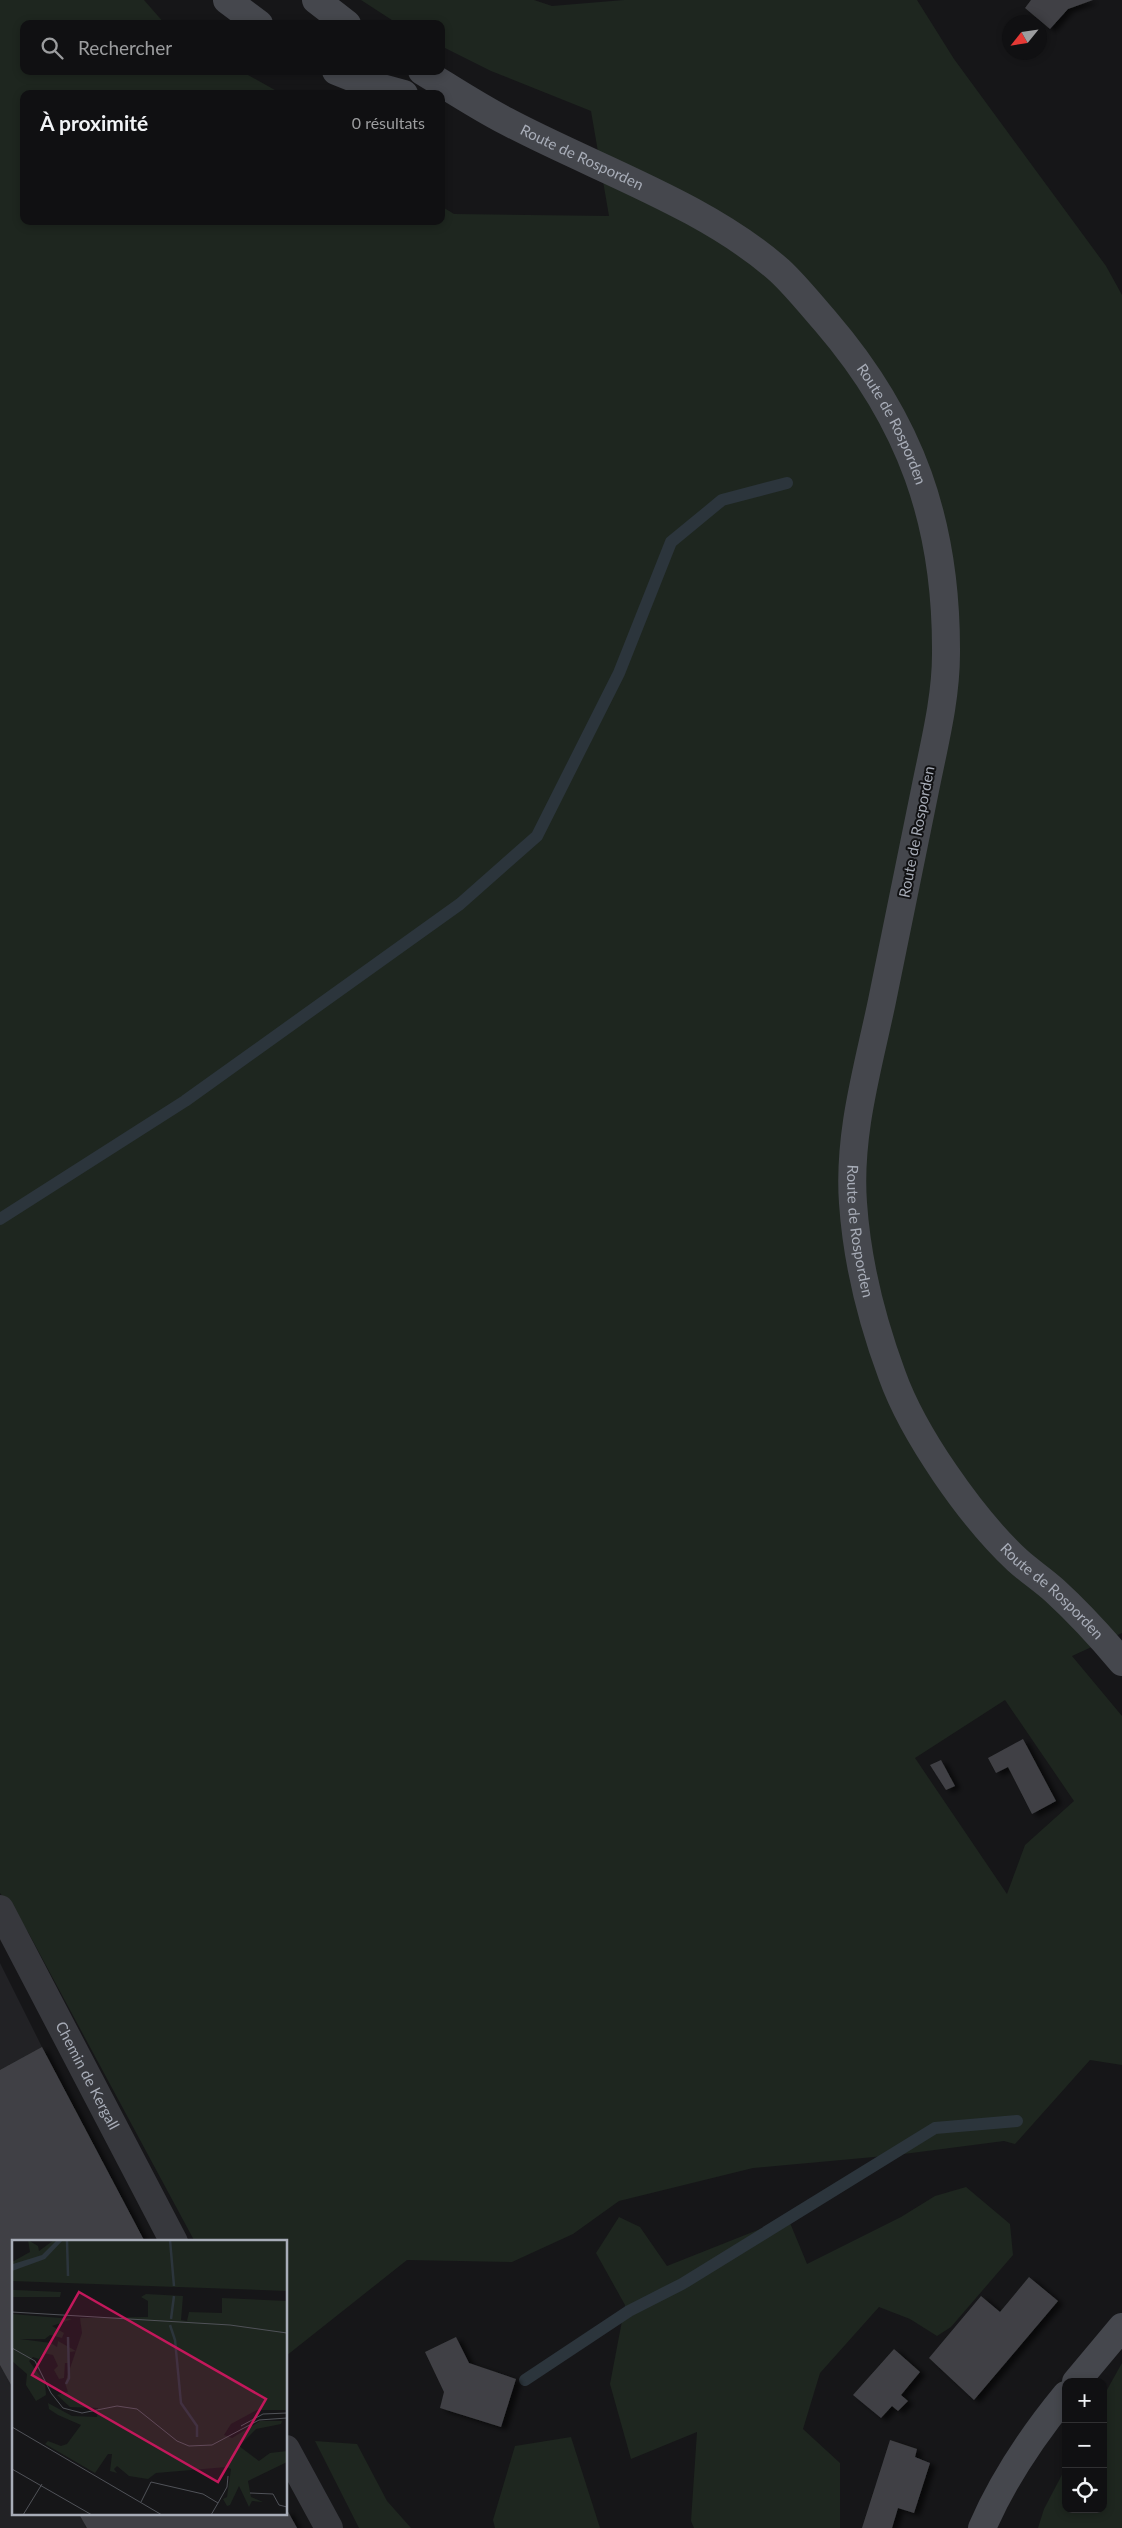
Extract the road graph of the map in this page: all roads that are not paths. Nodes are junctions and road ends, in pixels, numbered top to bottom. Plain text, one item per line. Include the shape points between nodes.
1 (227, 0) edge
2 (316, 0) edge
3 (254, 20) edge
4 (342, 20) edge
5 (346, 75) edge
6 (429, 75) edge
7 (389, 90) edge
8 (445, 105) edge
9 (505, 121) junction
10 (1122, 1662) edge
11 (0, 1909) edge
12 (173, 2240) edge
13 (1122, 2327) edge
14 (1079, 2378) edge
15 (1062, 2400) edge
16 (288, 2453) edge
17 (329, 2528) edge
18 (982, 2528) edge

1 - 3 main road
2 - 4 main road
5 - 7 main road
6 - 9 main road, Route de Rosporden
8 - 9 main road, Route de Rosporden
9 - 10 main road, Route de Rosporden via 691,212 753,249 806,299 844,343 895,420 914,460 929,504 937,547 946,658 940,712 922,806 858,1101 852,1200 859,1254 875,1322 893,1378 914,1423 945,1473 1015,1558 1064,1599
11 - 12 street, Chemin de Kergall
13 - 14 main road
15 - 18 main road via 1005,2482
16 - 17 street

